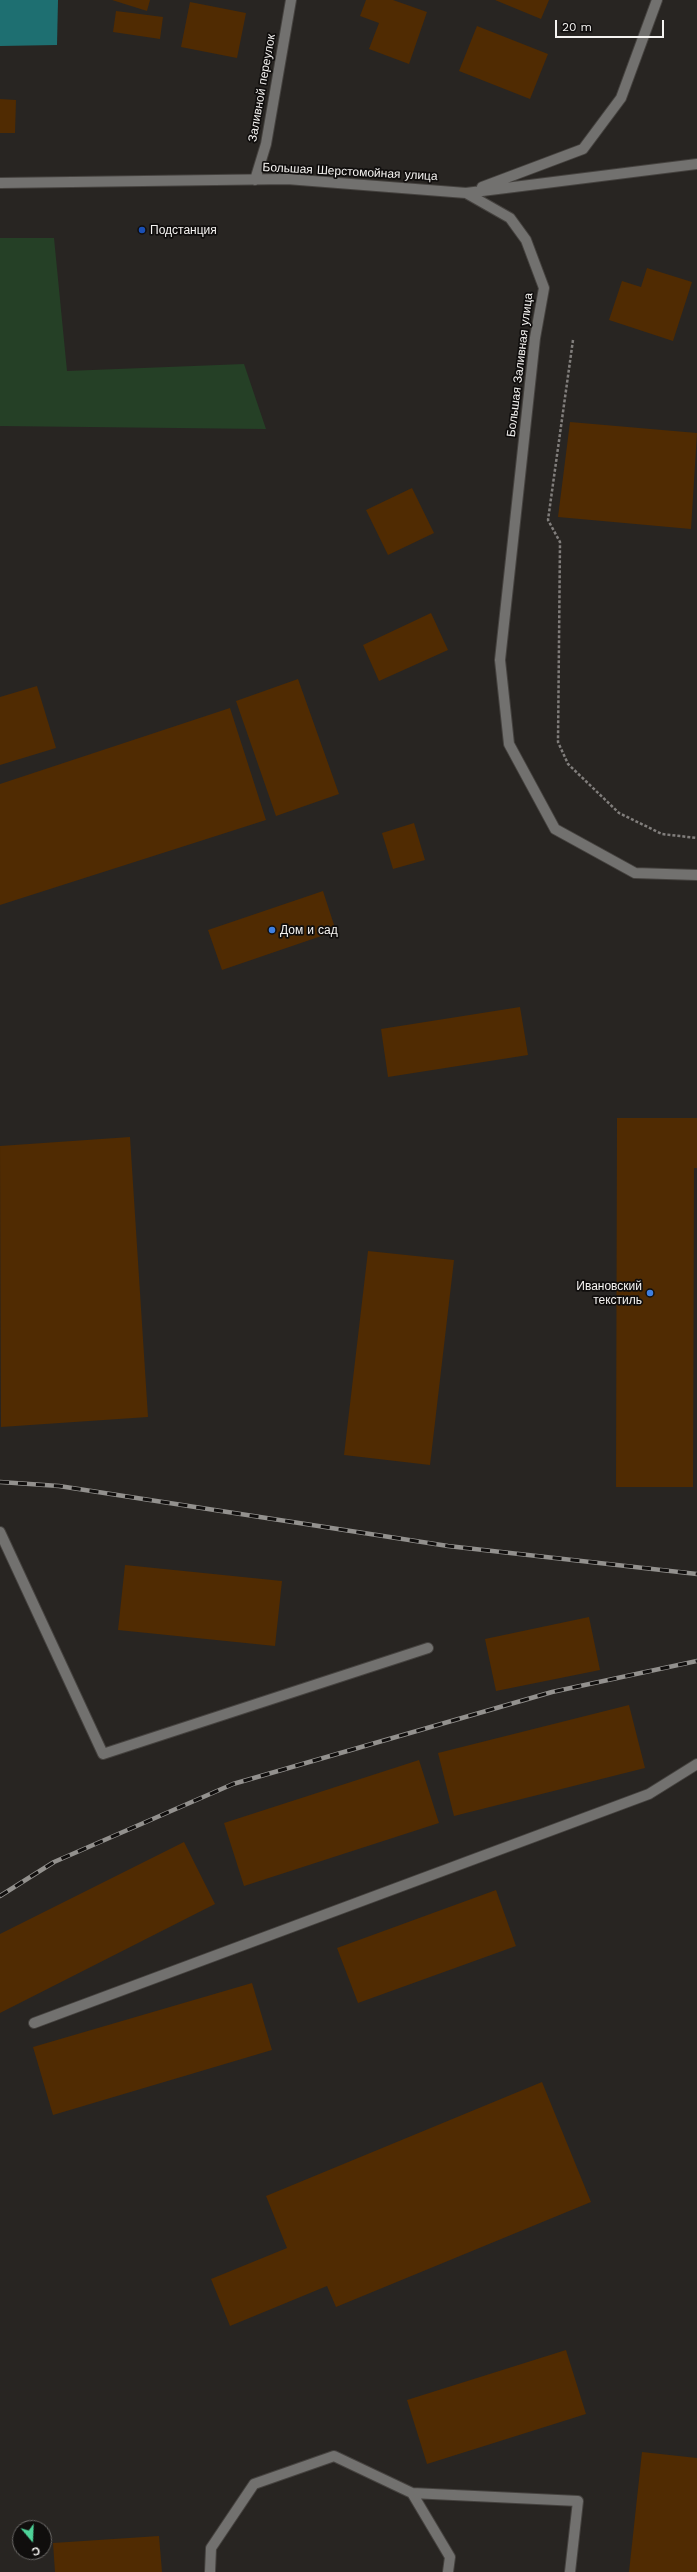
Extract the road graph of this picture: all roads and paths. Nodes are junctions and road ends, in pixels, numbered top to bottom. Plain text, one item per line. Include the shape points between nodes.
1 (291, 0) edge
2 (657, 0) edge
3 (697, 164) edge
4 (256, 180) junction
5 (0, 183) edge
6 (466, 192) junction
7 (573, 340) dead end
8 (697, 838) edge
9 (697, 875) edge
10 (0, 1532) edge
11 (428, 1648) dead end
12 (697, 1764) edge
13 (34, 2023) dead end
14 (412, 2493) junction
15 (210, 2572) edge
16 (448, 2572) edge
17 (570, 2572) edge

1 - 4 street, Заливной переулок via 266,144
2 - 6 street via 621,98 583,149
3 - 6 street, Большая Шерстомойная улица
4 - 5 street, Большая Шерстомойная улица
4 - 6 street, Большая Шерстомойная улица via 287,179
6 - 9 street, Большая Заливная улица via 510,218 526,240 544,288 535,338 500,660 509,744 556,829 635,873
7 - 8 path via 548,520 560,542 558,742 568,764 619,813 662,834
10 - 11 street via 103,1754
12 - 13 street via 649,1794
14 - 15 street via 334,2456 254,2484 210,2548
14 - 16 street via 450,2557
14 - 17 street via 578,2501

